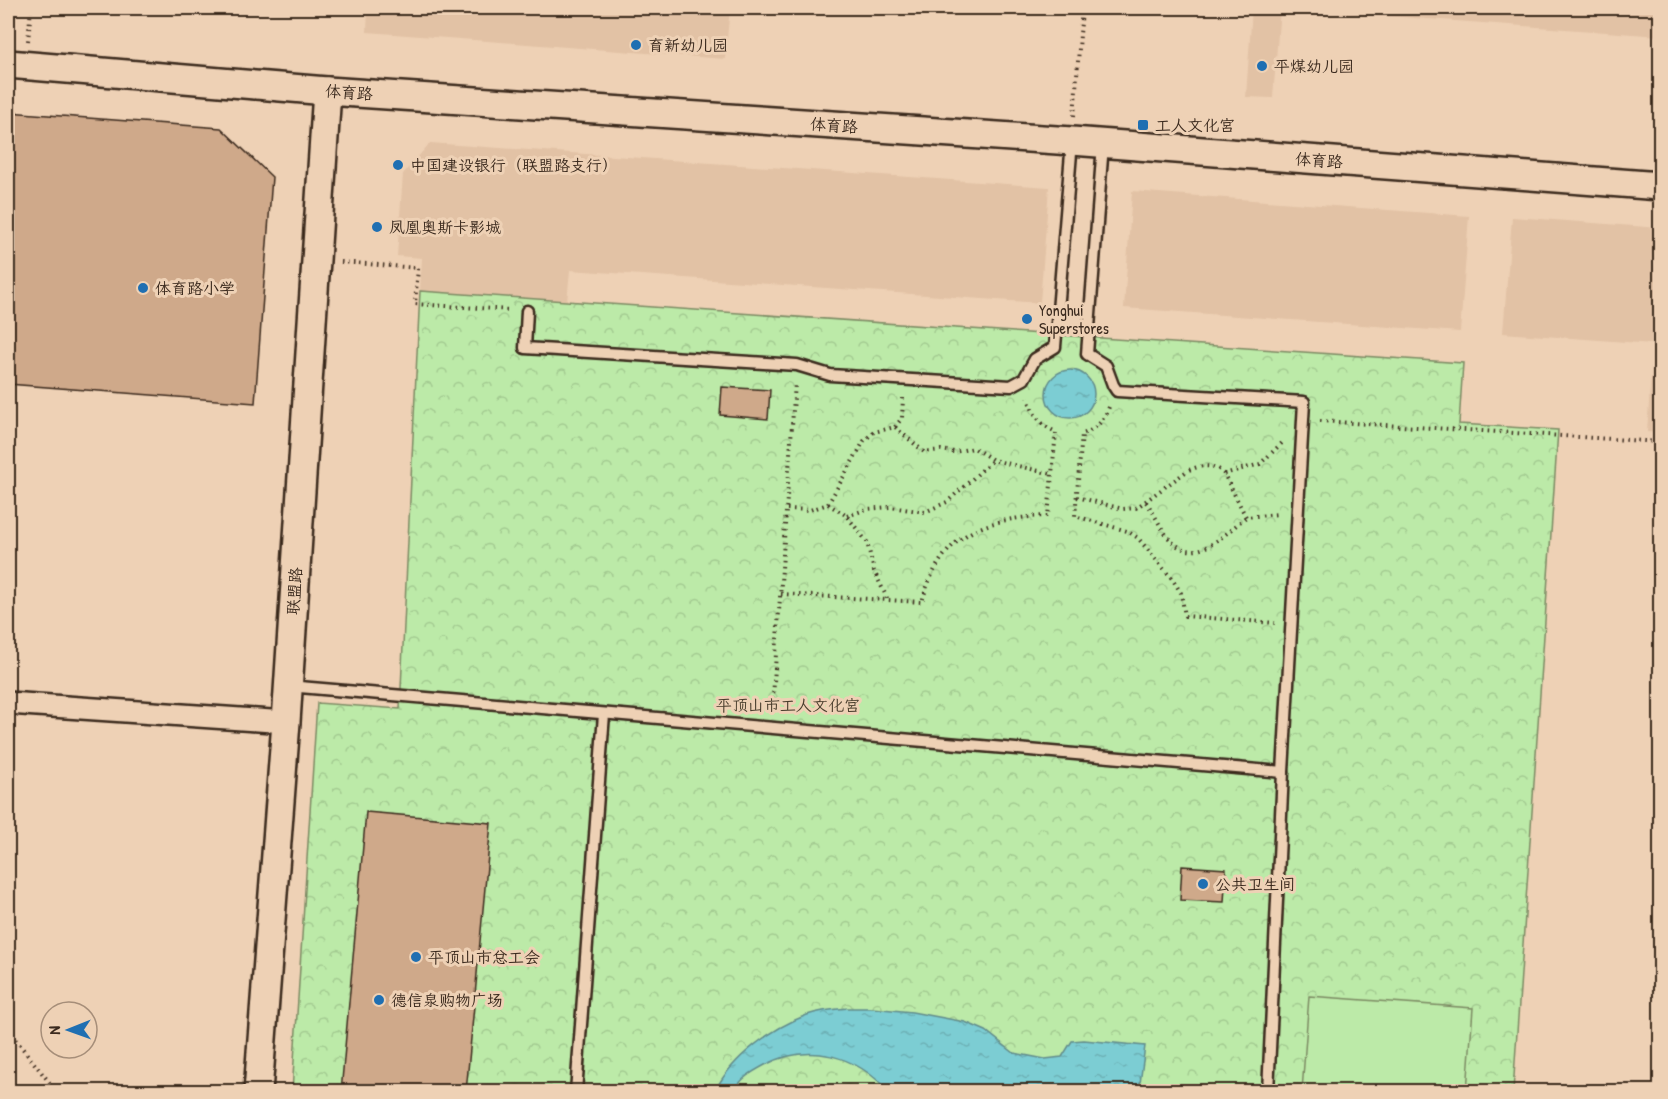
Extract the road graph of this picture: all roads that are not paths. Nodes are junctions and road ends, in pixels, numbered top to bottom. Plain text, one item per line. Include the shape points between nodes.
1 (8, 64) edge
2 (327, 91) junction
3 (1072, 141) junction
4 (1103, 144) junction
5 (1660, 186) edge
6 (527, 311) road end
7 (288, 686) junction
8 (8, 703) edge
9 (604, 714) junction
10 (286, 722) junction
11 (1283, 772) junction
12 (258, 1092) edge
13 (576, 1092) edge
14 (1268, 1092) edge

1 - 2 street, 体育路
2 - 3 street, 体育路
2 - 7 street, 联盟路
3 - 4 street, 体育路
3 - 6 lane via 1055,347 1035,359 1024,379 1011,386 830,375 797,365 525,348
4 - 5 street, 体育路
4 - 11 lane via 1087,354 1106,366 1117,391 1304,402
7 - 9 lane
7 - 10 street, 联盟路
8 - 10 street
9 - 11 lane
9 - 13 lane
10 - 12 street, 联盟路
11 - 14 lane

